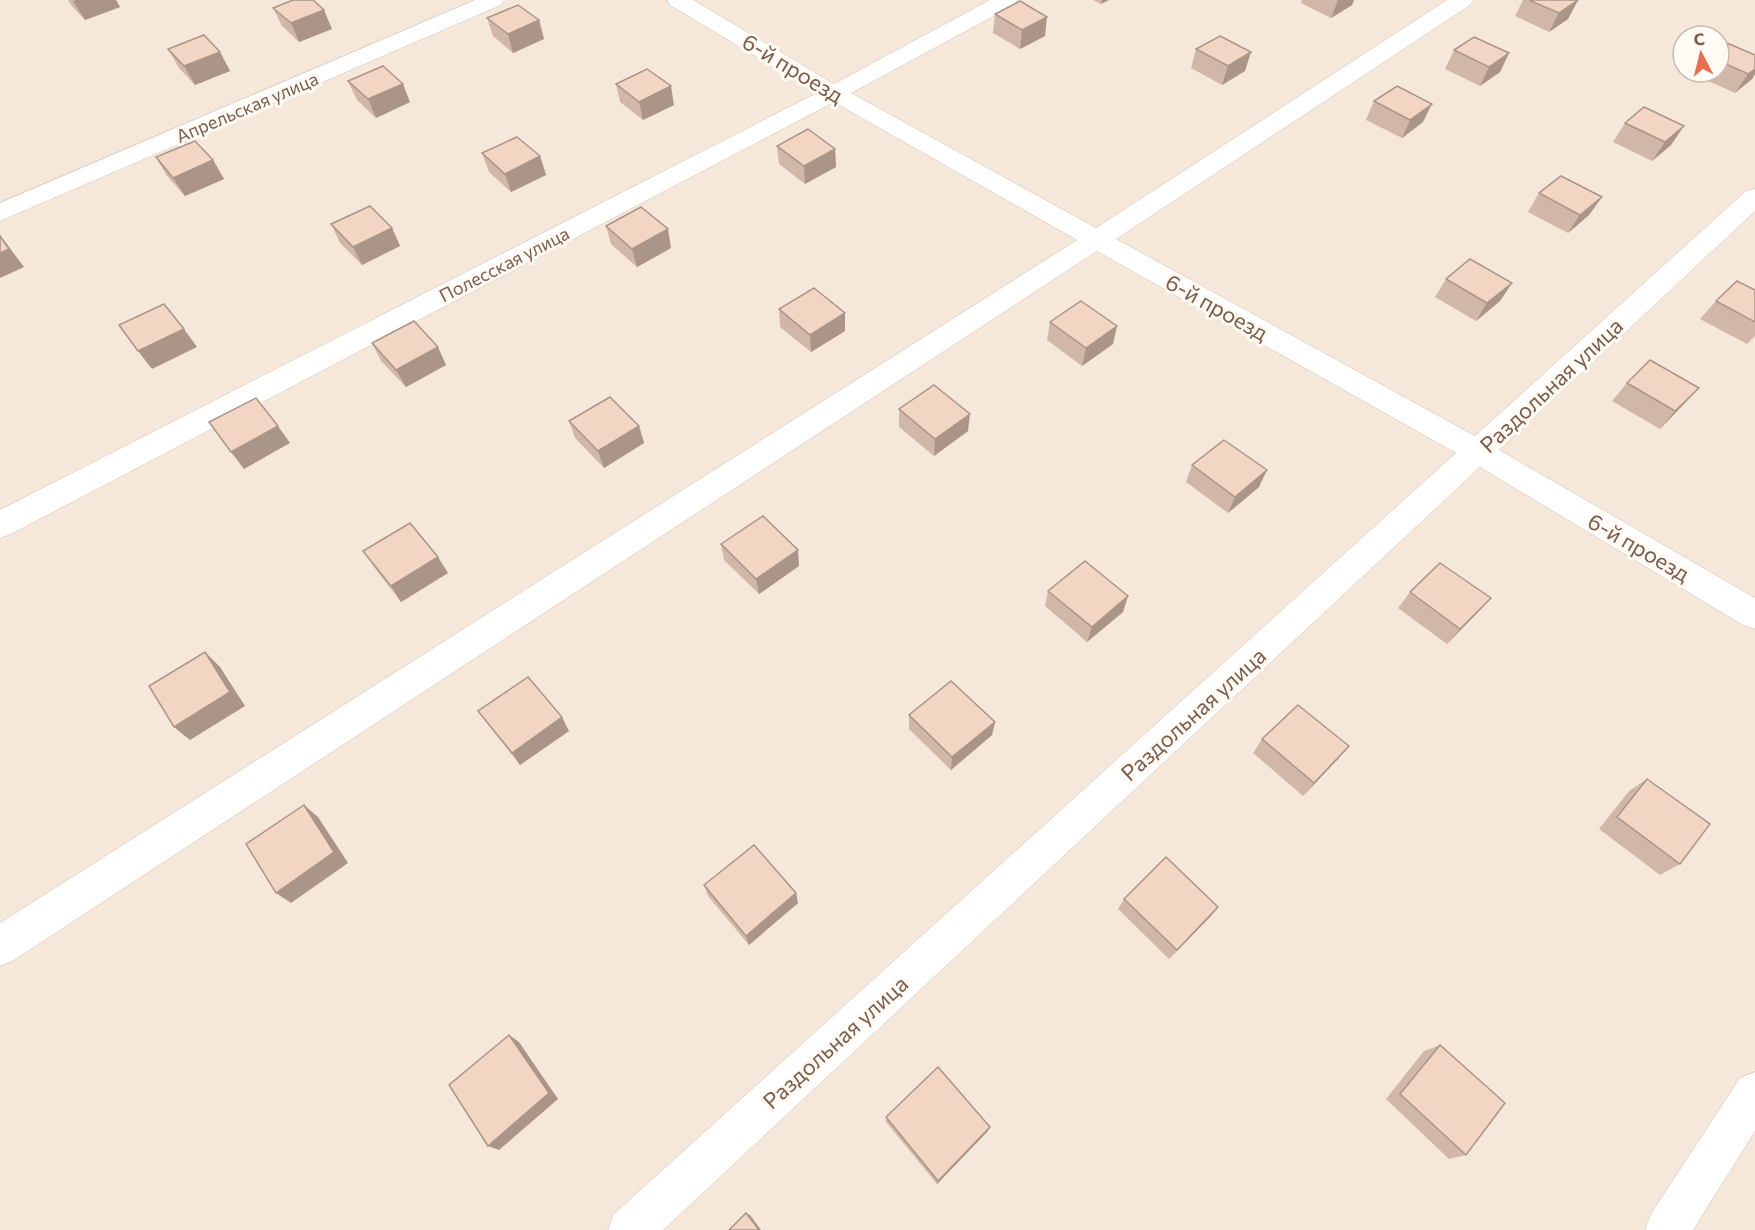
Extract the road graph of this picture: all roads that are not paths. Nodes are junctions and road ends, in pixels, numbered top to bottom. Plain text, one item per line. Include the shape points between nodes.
1 (493, 0) edge
2 (678, 0) edge
3 (1006, 0) edge
4 (1462, 0) edge
5 (834, 93) junction
6 (1755, 197) edge
7 (0, 213) edge
8 (1097, 240) junction
9 (1479, 453) junction
10 (0, 525) edge
11 (1755, 615) edge
12 (0, 945) edge
13 (1755, 1093) edge
14 (630, 1230) edge
15 (1666, 1230) edge

1 - 7 street, Апрельская улица
2 - 5 street, 6-й проезд
3 - 5 street, Полесская улица
4 - 8 street
5 - 8 street, 6-й проезд
5 - 10 street, Полесская улица
6 - 9 street, Раздольная улица
8 - 9 street, 6-й проезд
8 - 12 street
9 - 11 street, 6-й проезд
9 - 14 street, Раздольная улица
13 - 15 street

